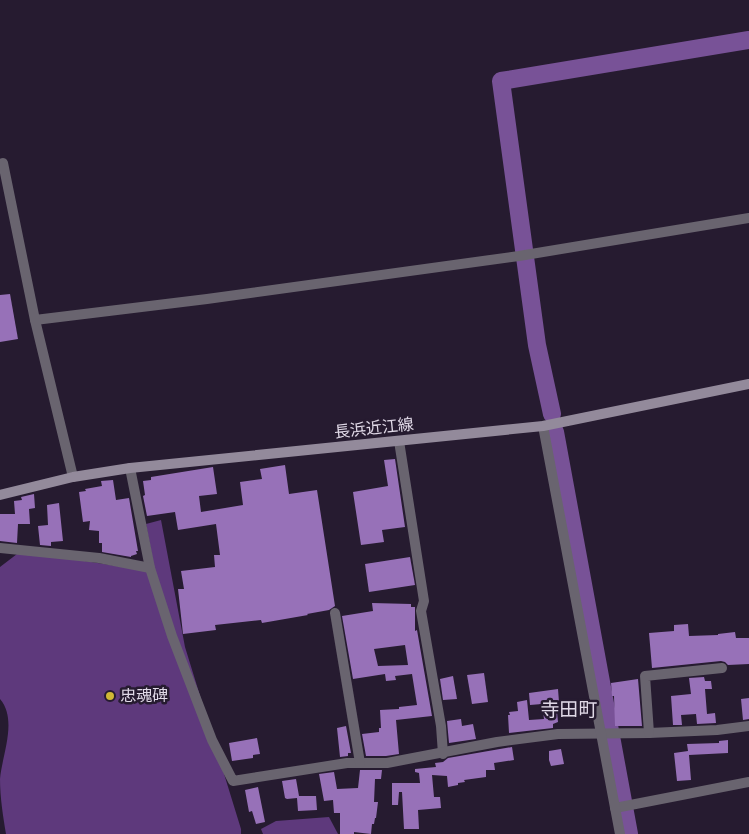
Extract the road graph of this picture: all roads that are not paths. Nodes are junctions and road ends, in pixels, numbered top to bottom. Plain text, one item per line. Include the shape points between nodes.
1 (0, 164) edge
2 (749, 218) edge
3 (35, 320) junction
4 (749, 384) edge
5 (543, 426) junction
6 (399, 441) junction
7 (130, 468) junction
8 (73, 477) junction
9 (0, 494) edge
10 (0, 548) edge
11 (150, 568) junction
12 (335, 613) dead end
13 (722, 668) dead end
14 (749, 726) edge
15 (649, 733) junction
16 (607, 734) junction
17 (443, 754) junction
18 (360, 763) junction
19 (749, 782) edge
20 (621, 806) junction
21 (620, 834) edge

1 - 3 street via 3,164
2 - 3 street via 526,255
3 - 8 street
4 - 5 main road, 長浜近江線
5 - 6 main road, 長浜近江線
5 - 16 street
6 - 7 main road, 長浜近江線
6 - 17 street
7 - 8 main road, 長浜近江線
7 - 11 street
8 - 9 main road, 長浜近江線
10 - 11 street via 99,558
11 - 18 street via 212,740 234,780
12 - 18 street
13 - 15 street via 645,676
14 - 15 street
15 - 16 street
16 - 17 street via 558,734 497,742
16 - 20 street
17 - 18 street via 387,763
19 - 20 street
20 - 21 street

